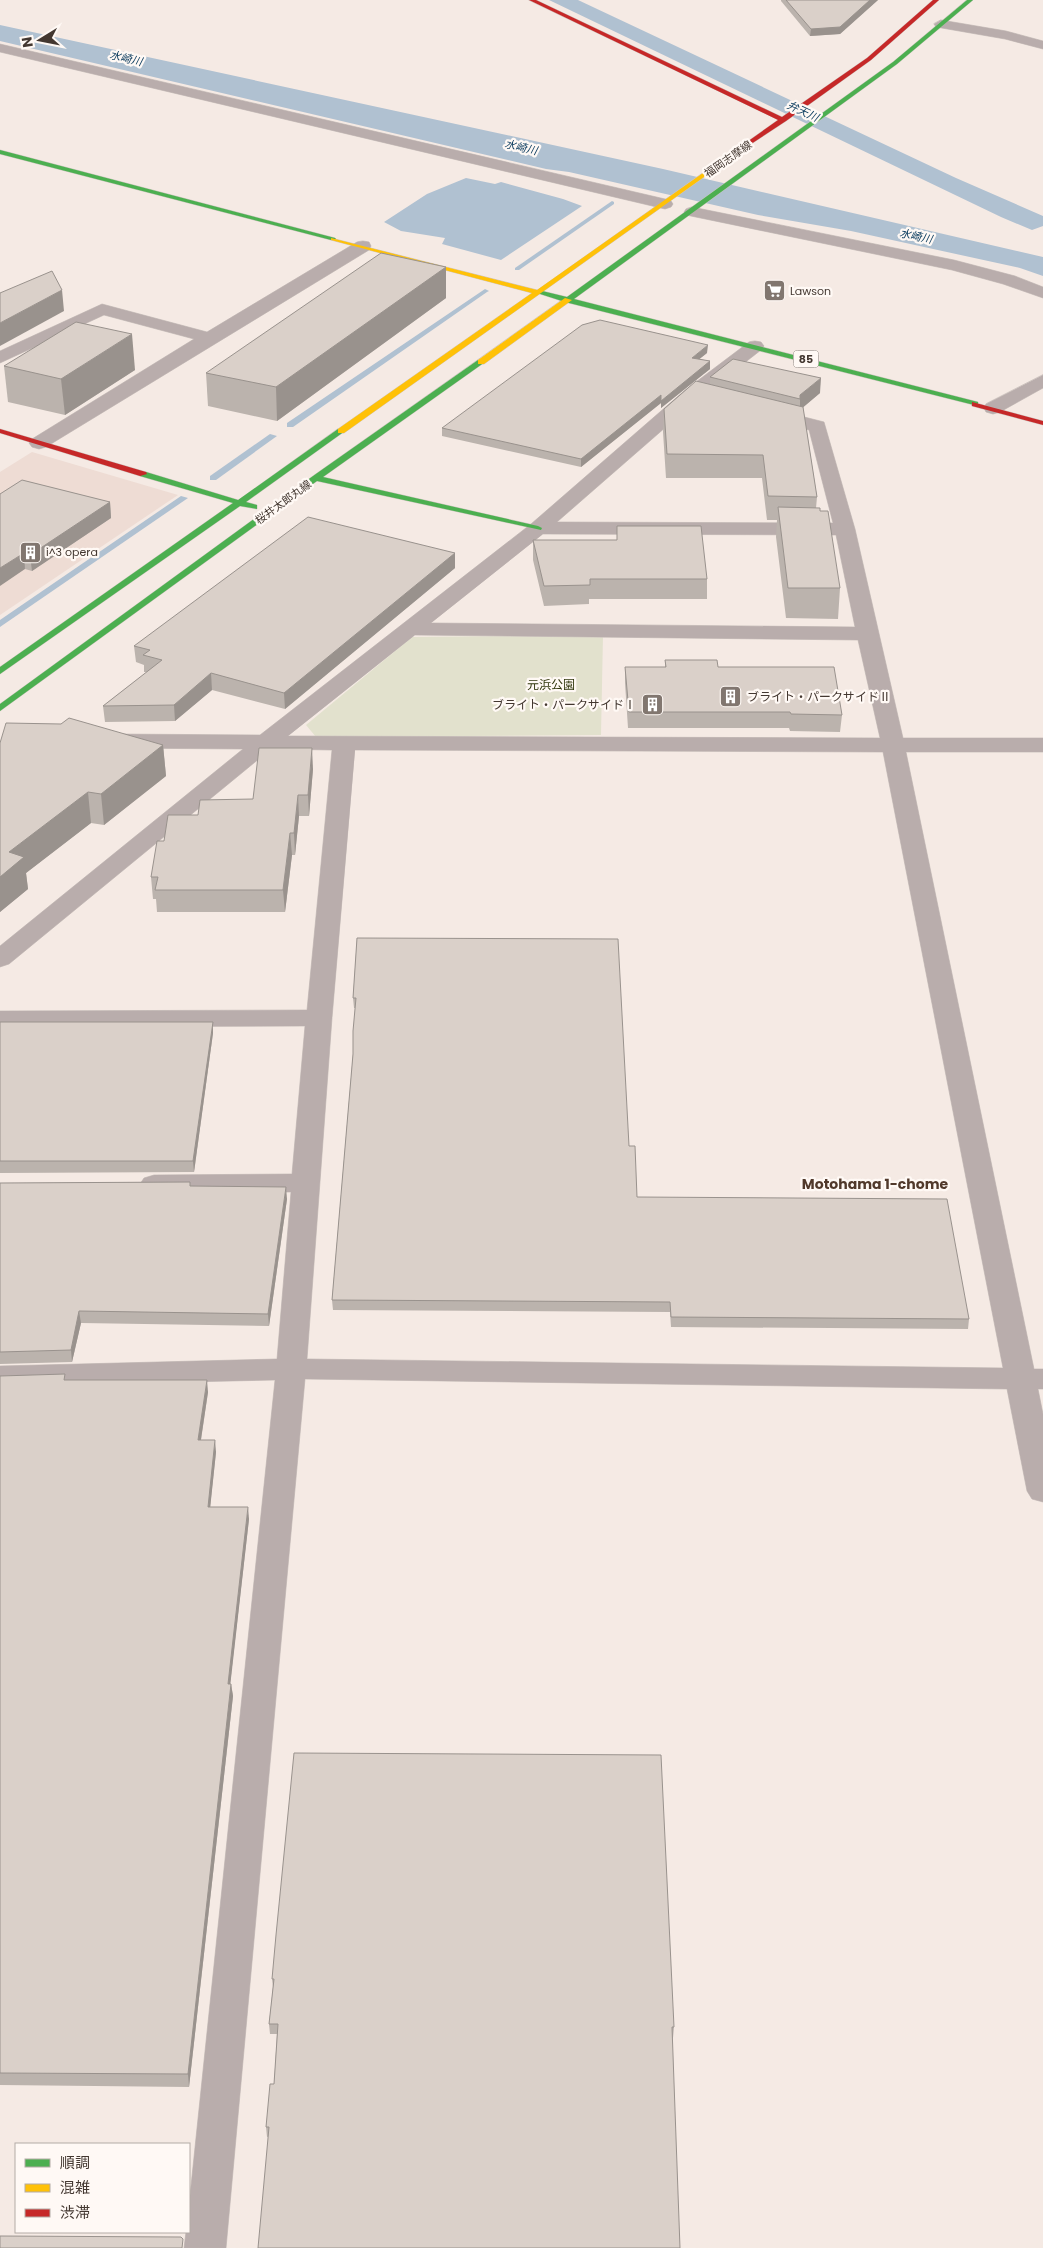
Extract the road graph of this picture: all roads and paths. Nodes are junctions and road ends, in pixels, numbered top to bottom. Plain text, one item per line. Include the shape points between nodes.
1 (532, 0) edge
2 (936, 0) edge
3 (970, 0) edge
4 (941, 24) junction
5 (1043, 45) edge
6 (0, 48) edge
7 (785, 119) junction
8 (0, 152) edge
9 (666, 202) junction
10 (696, 210) junction
11 (363, 246) junction
12 (538, 292) junction
13 (1043, 293) edge
14 (568, 300) junction
15 (209, 338) junction
16 (755, 346) junction
17 (0, 358) edge
18 (1043, 380) edge
19 (691, 395) junction
20 (710, 400) edge
21 (993, 408) junction
22 (749, 409) edge
23 (1043, 423) edge
24 (0, 431) edge
25 (39, 443) junction
26 (316, 478) junction
27 (240, 503) junction
28 (270, 512) junction
29 (538, 528) junction
30 (845, 529) junction
31 (408, 629) junction
32 (867, 634) junction
33 (0, 671) edge
34 (0, 708) edge
35 (89, 740) edge
36 (266, 742) junction
37 (344, 744) junction
38 (893, 744) junction
39 (1043, 745) edge
40 (0, 959) edge
41 (0, 1018) edge
42 (319, 1018) junction
43 (307, 1183) junction
44 (129, 1184) edge
45 (291, 1369) junction
46 (0, 1376) edge
47 (1032, 1379) edge
48 (1043, 1491) edge
49 (206, 2248) edge

1 - 7 main road
2 - 7 main road, 福岡志摩線 via 876,53
3 - 4 main road, 福岡志摩線
4 - 5 street
4 - 10 main road, 福岡志摩線 via 895,63
6 - 9 street
7 - 9 main road, 福岡志摩線
8 - 11 main road
9 - 12 main road, 福岡志摩線
10 - 13 street via 954,265
10 - 14 main road, 福岡志摩線
11 - 12 main road
11 - 15 street
12 - 14 main road, 85
12 - 27 main road, 桜井太郎丸線
14 - 16 main road, 85
14 - 26 main road, 桜井太郎丸線
15 - 17 street via 102,309
15 - 25 street
16 - 19 street
16 - 21 main road, 85
18 - 21 street
19 - 20 street
19 - 29 street
21 - 23 main road, 85
22 - 30 street via 817,426
24 - 25 main road
25 - 27 main road
26 - 28 main road, 桜井太郎丸線
26 - 29 main road
27 - 28 main road
27 - 33 main road, 桜井太郎丸線
28 - 34 main road, 桜井太郎丸線
29 - 30 street
29 - 31 street
30 - 32 street
31 - 32 street
31 - 36 street
32 - 38 street
35 - 36 street
36 - 37 street
36 - 40 street
37 - 38 street
37 - 42 street
38 - 39 street
38 - 47 street
41 - 42 street
42 - 43 street
43 - 44 street
43 - 45 street
45 - 46 street
45 - 47 street
45 - 49 street
47 - 48 street

